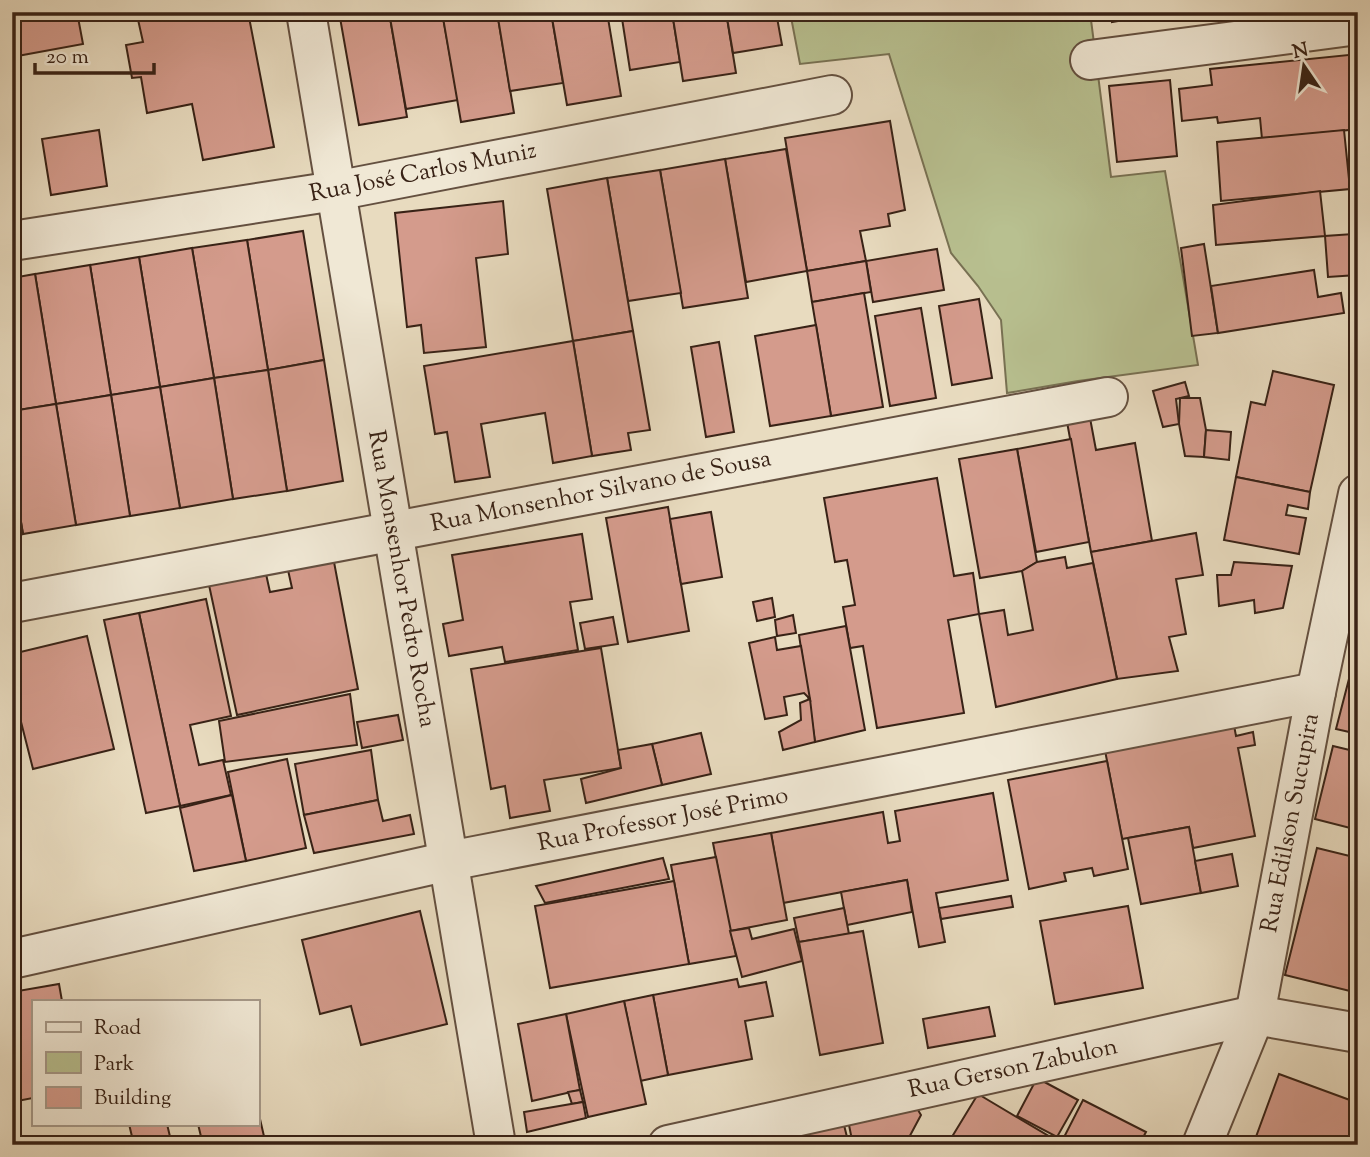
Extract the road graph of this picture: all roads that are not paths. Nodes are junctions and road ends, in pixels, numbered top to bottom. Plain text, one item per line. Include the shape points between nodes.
1 (306, 12) edge
2 (1358, 26) edge
3 (1090, 60) dead end
4 (832, 94) dead end
5 (335, 191) junction
6 (12, 241) edge
7 (1108, 397) dead end
8 (1358, 494) edge
9 (393, 532) junction
10 (12, 603) edge
11 (1316, 692) junction
12 (449, 861) junction
13 (12, 960) edge
14 (1255, 1015) junction
15 (1358, 1034) edge
16 (496, 1145) edge
17 (668, 1145) edge
18 (1202, 1145) edge

1 - 5 street, Rua Monsenhor Pedro Rocha
2 - 3 street
4 - 5 street, Rua José Carlos Muniz
5 - 6 street, Rua José Carlos Muniz
5 - 9 street, Rua Monsenhor Pedro Rocha
7 - 9 street, Rua Monsenhor Silvano de Sousa
8 - 11 street, Rua Edilson Sucupira
9 - 10 street, Rua Monsenhor Silvano de Sousa
9 - 12 street, Rua Monsenhor Pedro Rocha
11 - 12 street, Rua Professor José Primo
11 - 14 street, Rua Edilson Sucupira
12 - 13 street, Rua Professor José Primo
12 - 16 street, Rua Monsenhor Pedro Rocha
14 - 15 street, Rua Gerson Zabulon
14 - 17 street, Rua Gerson Zabulon
14 - 18 street, Rua Edilson Sucupira

